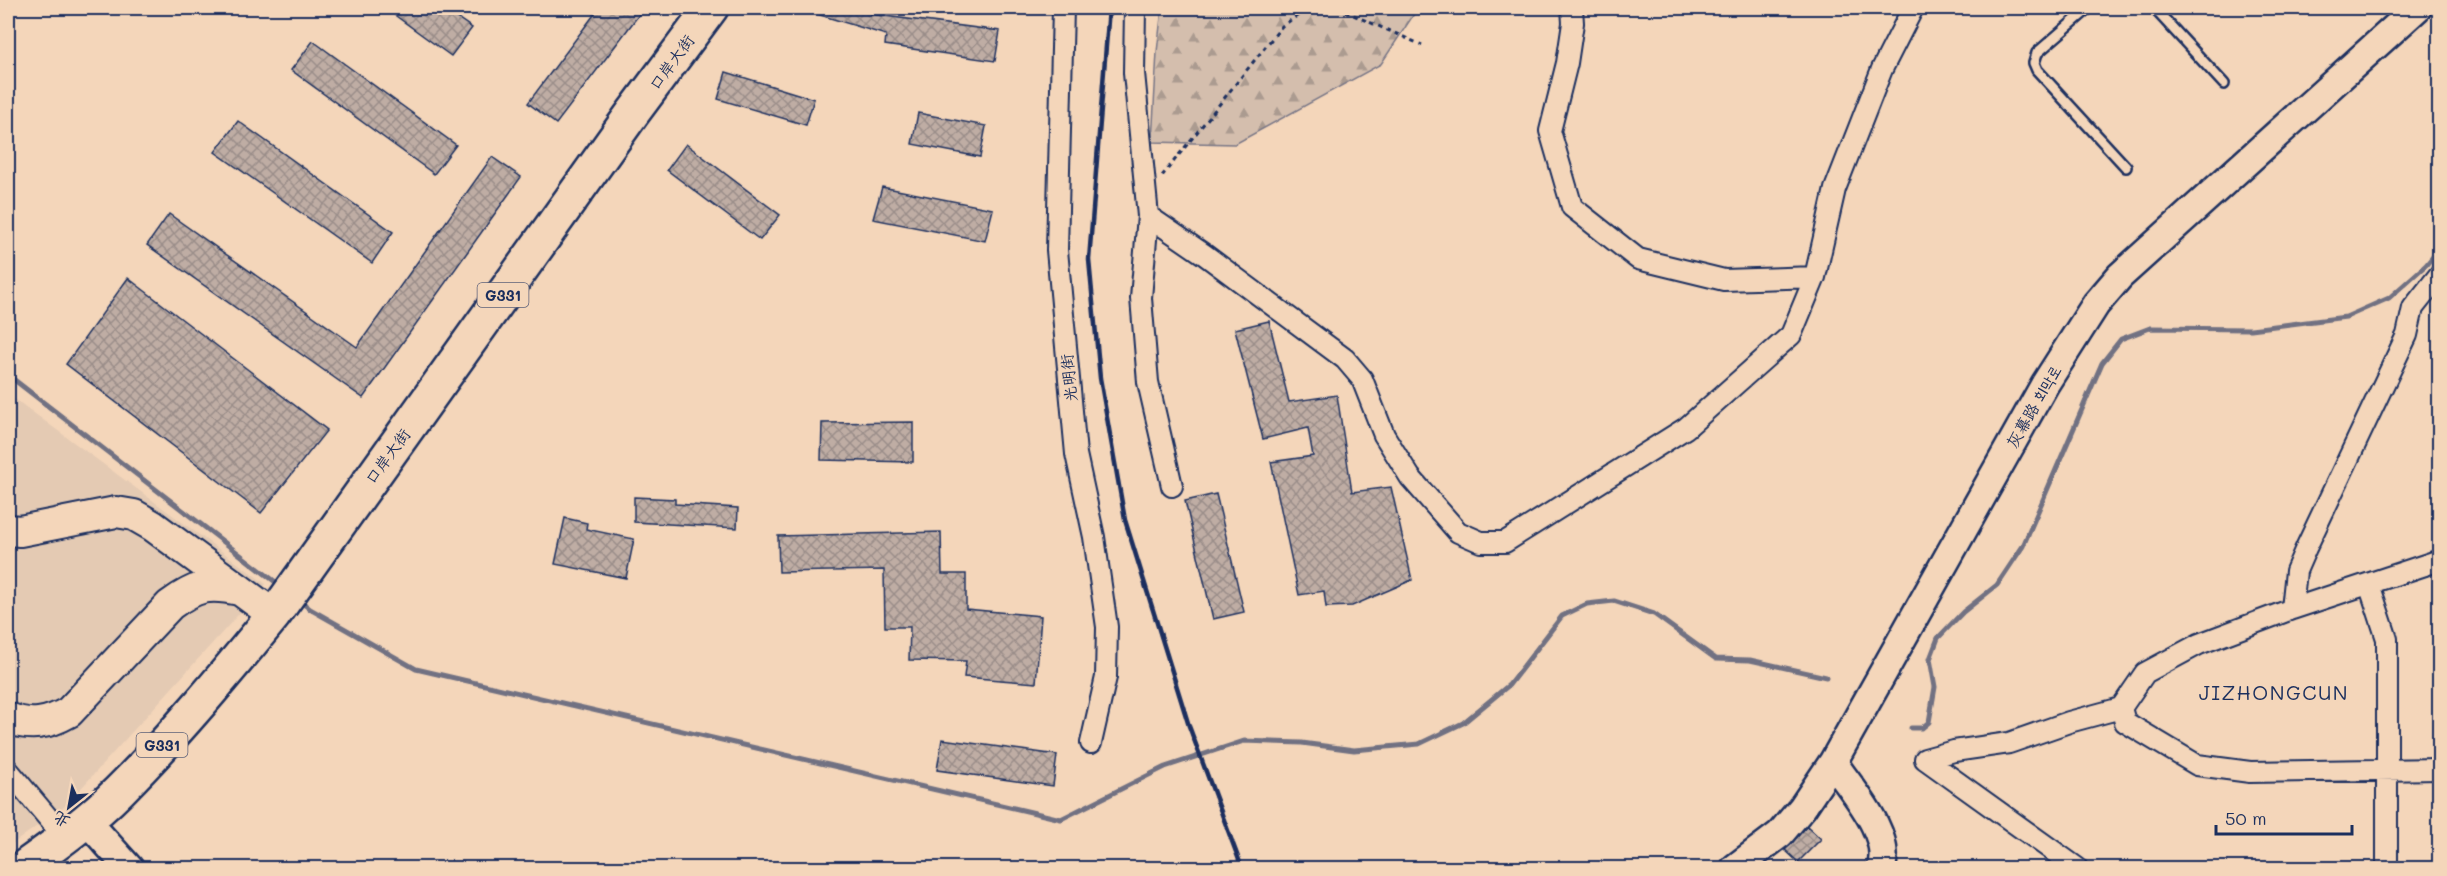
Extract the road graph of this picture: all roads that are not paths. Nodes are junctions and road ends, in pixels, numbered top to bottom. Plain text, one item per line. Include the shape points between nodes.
1 (711, 8) edge
2 (1063, 8) edge
3 (1135, 8) edge
4 (1572, 8) edge
5 (1913, 8) edge
6 (2089, 8) edge
7 (2154, 8) edge
8 (2416, 8) edge
9 (2224, 84) dead end
10 (2126, 167) dead end
11 (1148, 216) junction
12 (2439, 274) edge
13 (1815, 277) junction
14 (1172, 486) dead end
15 (8, 530) edge
16 (2439, 560) edge
17 (2369, 584) junction
18 (240, 590) junction
19 (284, 600) junction
20 (2292, 609) junction
21 (2121, 708) junction
22 (8, 718) edge
23 (1090, 743) dead end
24 (1833, 762) junction
25 (2439, 769) edge
26 (8, 770) edge
27 (2386, 770) junction
28 (75, 829) junction
29 (23, 868) edge
30 (129, 868) edge
31 (1735, 868) edge
32 (1881, 868) edge
33 (2077, 868) edge
34 (2387, 868) edge

1 - 19 highway, 口岸大街 / G331
2 - 23 street, 光明街 via 1057,250 1076,454 1094,537 1107,627 1106,677
3 - 11 street via 1134,73
4 - 13 street via 1567,63 1550,131 1572,207 1638,259 1724,280
5 - 13 street via 1882,69 1835,189
6 - 10 lane via 2037,53 2034,63
7 - 9 lane
8 - 24 street, 灰幕路 회막로 via 2120,276 2096,304 2045,384
11 - 13 street via 1346,359 1362,379 1384,435 1410,477 1458,532 1481,542 1505,542 1686,428 1791,335
11 - 14 street via 1141,298 1144,340 1148,382
12 - 20 street via 2413,308 2407,335 2306,548 2296,571
15 - 18 main road via 116,512 134,515
16 - 17 street
17 - 20 street
17 - 27 street via 2387,639
18 - 19 main road
18 - 22 main road via 218,585 186,593 69,712 54,721 19,723
19 - 28 highway, 口岸大街 / G331 via 213,690 118,792
20 - 21 street via 2199,644 2145,673
21 - 27 street via 2125,722 2196,765 2250,772
21 - 33 street via 2009,743 1925,759
24 - 31 street, 灰幕路 회막로 via 1780,834
24 - 32 street via 1880,832
25 - 27 street
26 - 28 street
27 - 34 street
28 - 29 highway, 口岸大街 / G331
28 - 30 street

